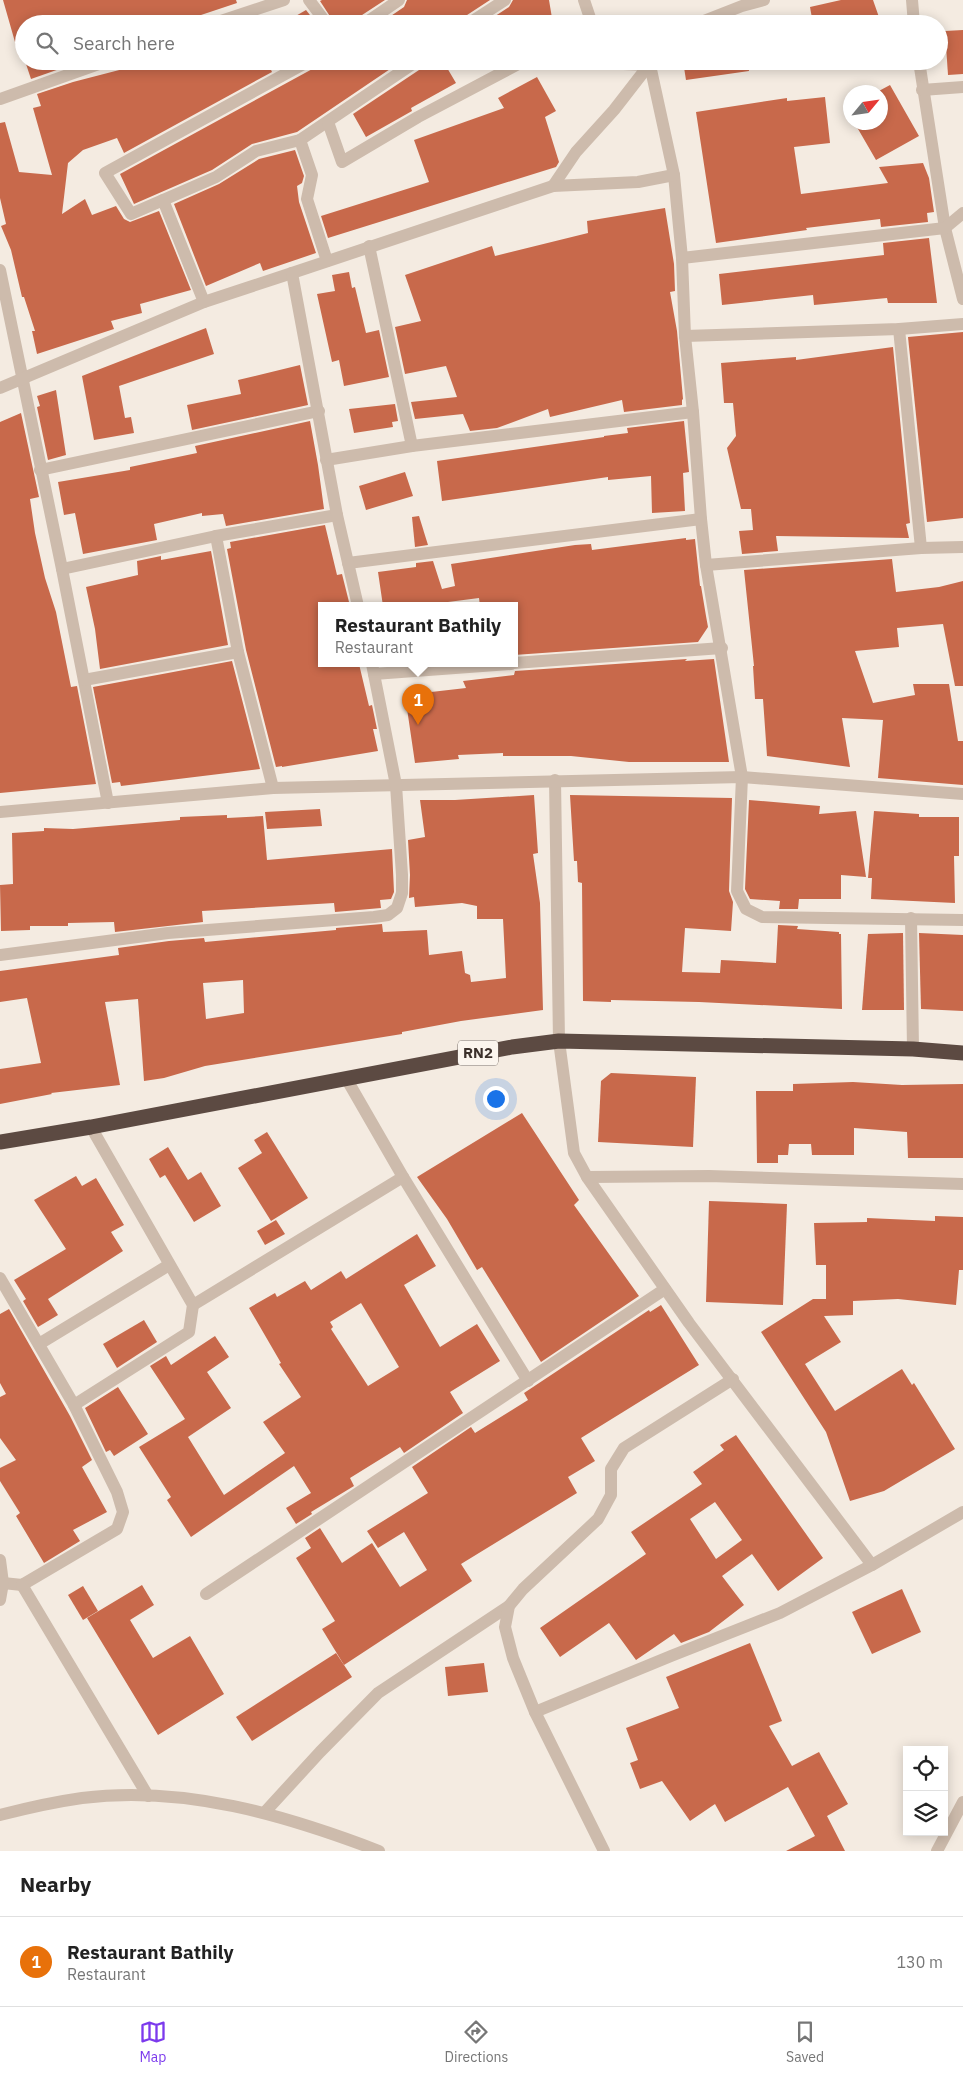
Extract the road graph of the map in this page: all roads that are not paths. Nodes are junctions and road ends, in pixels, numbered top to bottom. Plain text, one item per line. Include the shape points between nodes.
1 (284, 0) edge
2 (309, 0) edge
3 (399, 0) edge
4 (505, 0) edge
5 (584, 0) edge
6 (764, 0) edge
7 (912, 0) edge
8 (239, 15) edge
9 (320, 15) edge
10 (377, 15) edge
11 (482, 15) edge
12 (589, 15) edge
13 (719, 15) edge
14 (913, 15) edge
15 (82, 70) edge
16 (293, 70) edge
17 (404, 70) edge
18 (507, 70) edge
19 (645, 70) edge
20 (652, 70) edge
21 (919, 70) edge
22 (963, 87) edge
23 (922, 90) junction
24 (0, 99) edge
25 (328, 122) junction
26 (300, 140) junction
27 (674, 175) junction
28 (553, 186) junction
29 (163, 200) junction
30 (963, 213) edge
31 (945, 228) junction
32 (369, 246) junction
33 (682, 258) junction
34 (327, 260) junction
35 (0, 270) edge
36 (292, 273) junction
37 (963, 299) edge
38 (204, 302) junction
39 (963, 324) edge
40 (899, 329) junction
41 (685, 336) junction
42 (23, 378) junction
43 (0, 388) edge
44 (319, 411) junction
45 (693, 412) junction
46 (412, 446) junction
47 (326, 460) junction
48 (40, 470) junction
49 (337, 515) junction
50 (701, 520) junction
51 (216, 536) junction
52 (963, 547) edge
53 (920, 548) junction
54 (348, 563) junction
55 (706, 565) junction
56 (62, 569) junction
57 (357, 602) edge
58 (722, 648) junction
59 (238, 652) junction
60 (518, 664) edge
61 (429, 667) edge
62 (373, 669) edge
63 (84, 680) junction
64 (742, 777) junction
65 (555, 780) junction
66 (396, 785) junction
67 (273, 788) junction
68 (963, 794) edge
69 (108, 803) junction
70 (0, 812) edge
71 (911, 918) junction
72 (963, 920) edge
73 (0, 955) edge
74 (559, 1041) junction
75 (913, 1049) junction
76 (963, 1053) edge
77 (346, 1078) junction
78 (91, 1127) junction
79 (0, 1142) edge
80 (403, 1177) junction
81 (587, 1177) junction
82 (963, 1184) edge
83 (169, 1265) junction
84 (0, 1278) edge
85 (665, 1289) junction
86 (193, 1305) junction
87 (39, 1344) junction
88 (733, 1378) junction
89 (528, 1381) junction
90 (74, 1405) junction
91 (963, 1512) edge
92 (0, 1560) edge
93 (872, 1565) junction
94 (3, 1583) junction
95 (22, 1585) junction
96 (206, 1594) dead end
97 (0, 1600) edge
98 (509, 1606) junction
99 (535, 1712) junction
100 (148, 1796) junction
101 (963, 1802) edge
102 (265, 1812) junction
103 (0, 1815) edge
104 (379, 1851) edge
105 (604, 1851) edge
106 (937, 1851) edge

1 - 8 street
2 - 9 street
3 - 10 street
4 - 11 street
5 - 12 street
6 - 13 street
7 - 14 street
15 - 24 street
16 - 29 street via 105,173 131,214
17 - 25 street
18 - 25 street via 342,162
19 - 28 street via 576,152
20 - 27 street
21 - 23 street
22 - 23 street
23 - 31 street
25 - 26 street
26 - 29 street via 256,151 216,177
26 - 34 street via 312,175 306,199
27 - 28 street via 638,182
27 - 33 street
28 - 32 street
29 - 38 street
30 - 31 street
31 - 33 street
31 - 37 street
32 - 34 street
32 - 46 street
33 - 41 street
34 - 36 street
35 - 42 street
36 - 38 street
36 - 44 street
38 - 42 street
39 - 40 street
40 - 41 street
40 - 53 street
41 - 45 street
42 - 43 street
42 - 48 street
44 - 47 street
44 - 48 street
45 - 46 street
45 - 50 street
46 - 47 street
47 - 49 street
48 - 56 street
49 - 51 street
49 - 54 street
50 - 54 street
50 - 55 street
51 - 56 street
51 - 59 street
52 - 53 street
53 - 55 street
54 - 57 street
55 - 58 street
56 - 63 street
58 - 60 street
58 - 64 street
59 - 63 street
59 - 67 street
61 - 62 street
62 - 66 street
63 - 69 street
64 - 65 street
64 - 68 street
64 - 71 street via 737,891 746,909 762,917
65 - 66 street
65 - 74 street
66 - 67 street
66 - 73 street via 402,893 397,908 388,915 168,933
67 - 69 street
69 - 70 street
71 - 72 street
71 - 75 street
74 - 75 highway, RN2
74 - 77 highway, RN2
74 - 81 street via 574,1153
75 - 76 highway, RN2
77 - 78 highway, RN2
77 - 80 street
78 - 79 highway, RN2
78 - 83 street
80 - 86 street
80 - 89 street
81 - 82 street via 708,1176
81 - 85 street
83 - 86 street
83 - 87 street
84 - 87 street
85 - 88 street
85 - 89 street
86 - 90 street via 189,1332
87 - 90 street
88 - 93 street
88 - 98 street via 624,1448 611,1469 611,1495 598,1519
89 - 96 street
90 - 95 street via 117,1492 123,1512 117,1529
91 - 93 street
92 - 94 street
93 - 99 street via 780,1613
94 - 95 street
94 - 97 street
95 - 100 street
98 - 99 street via 505,1628 508,1642
98 - 102 street via 378,1694
99 - 105 street
100 - 102 street via 190,1799
100 - 103 street via 83,1798
101 - 106 street
102 - 104 street

